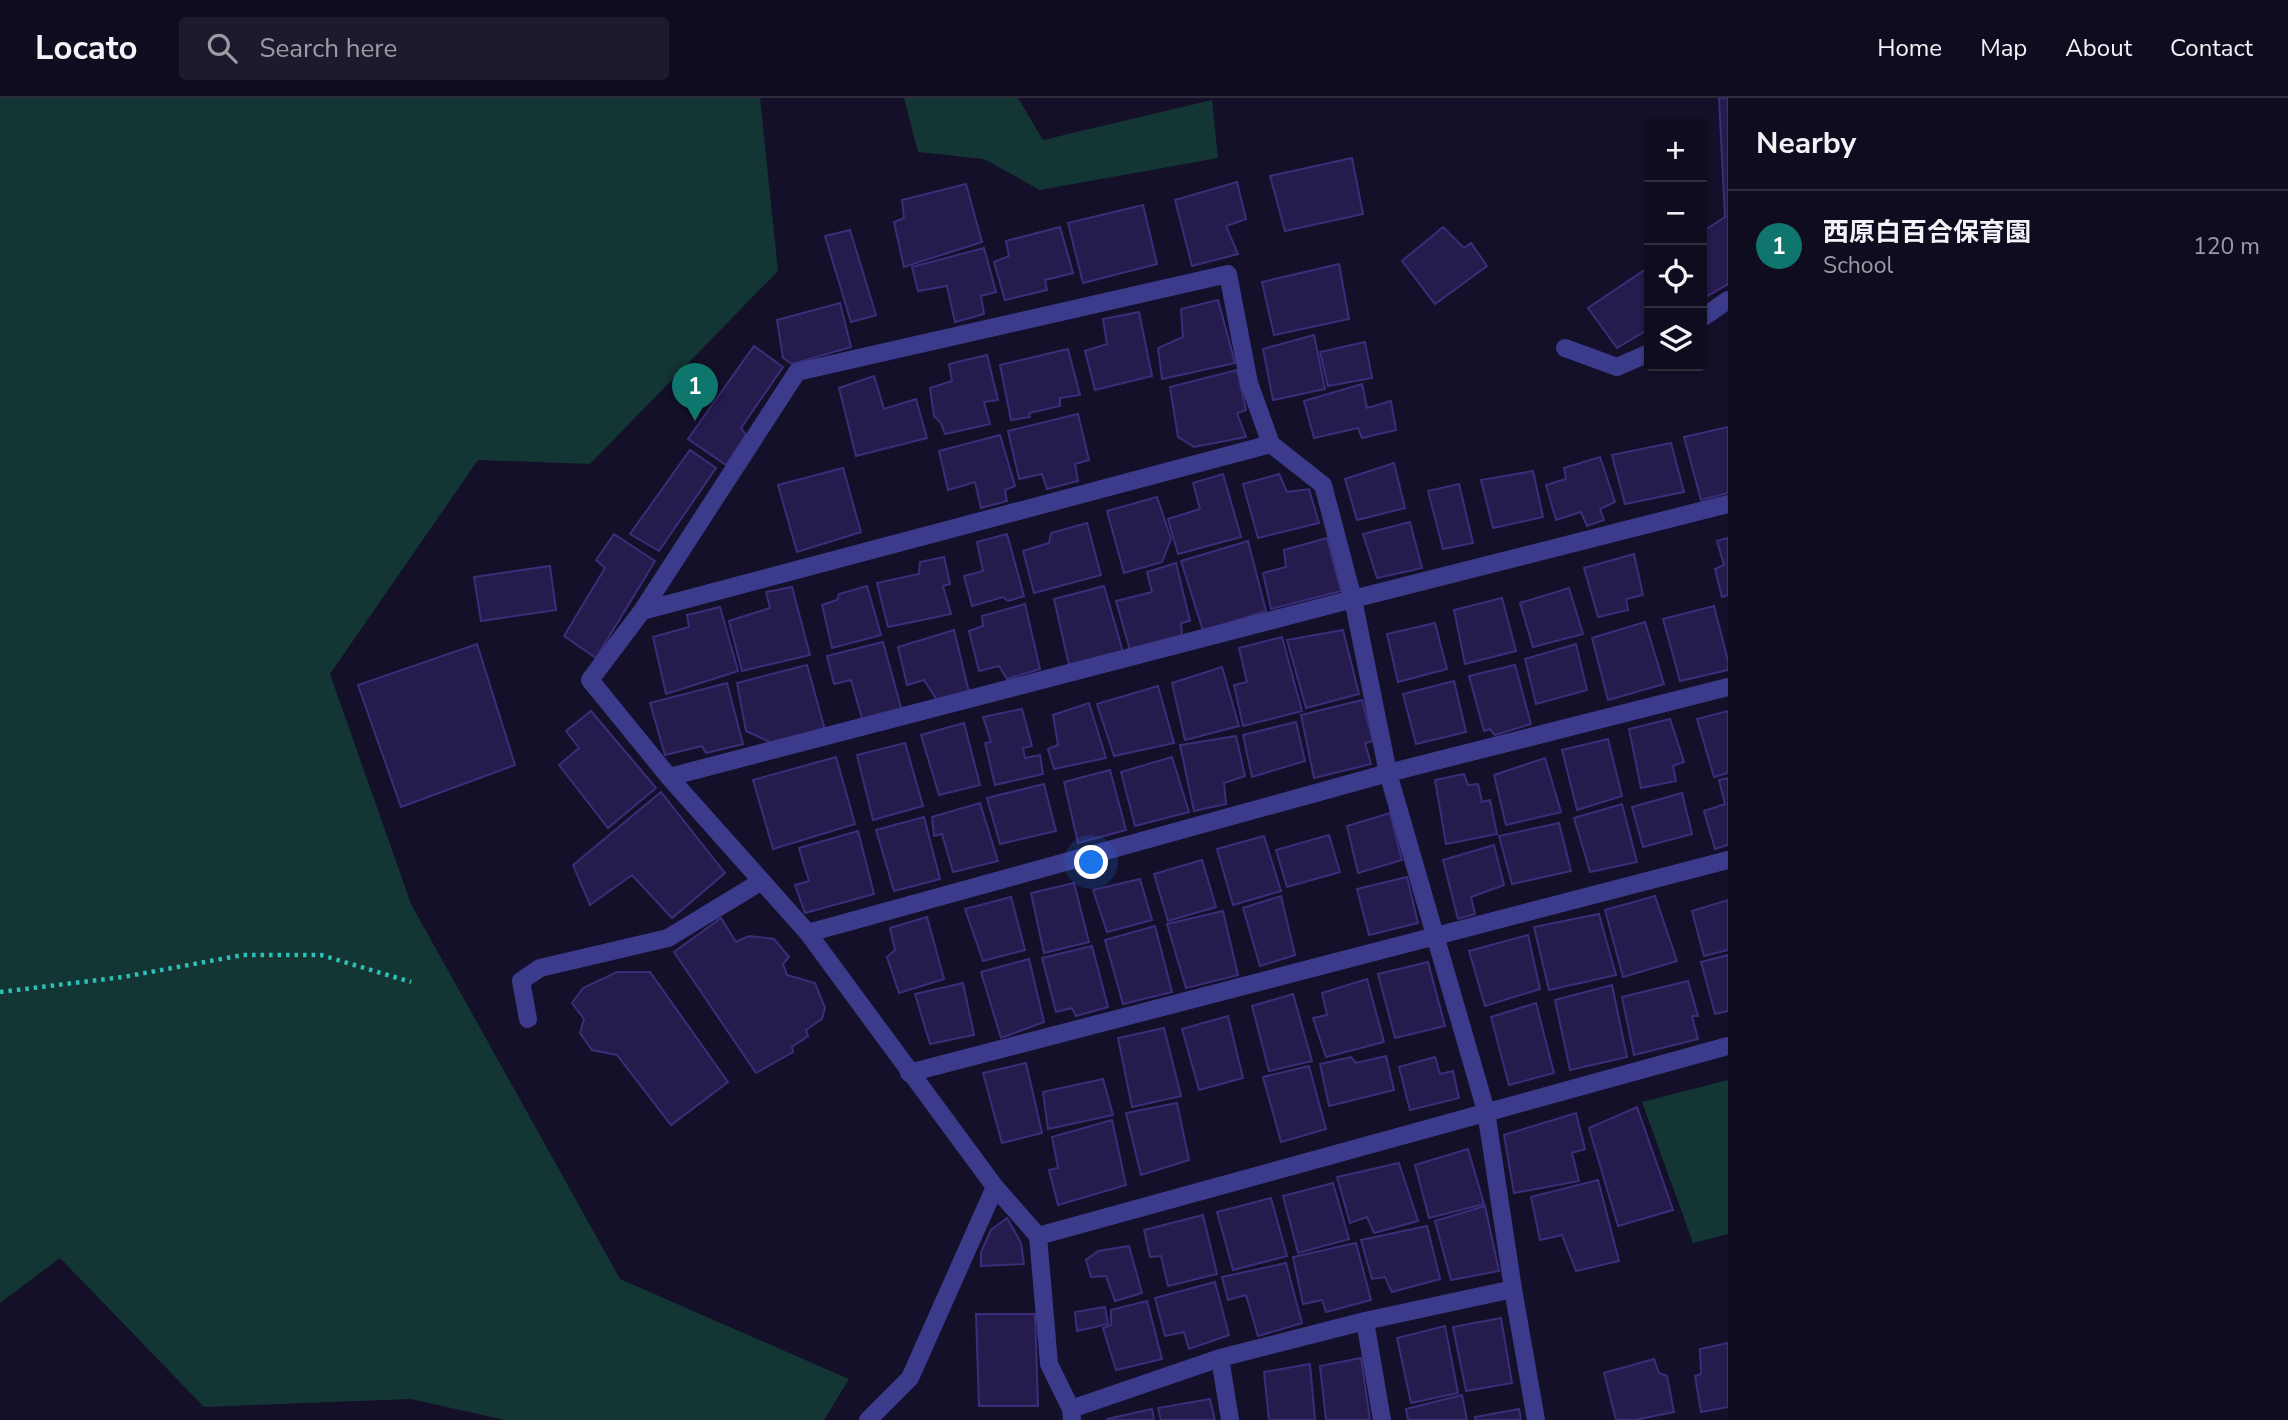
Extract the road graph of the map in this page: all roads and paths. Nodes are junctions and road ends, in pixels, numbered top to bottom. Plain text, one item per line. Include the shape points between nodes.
1 (1728, 300) edge
2 (1707, 315) edge
3 (1565, 348) dead end
4 (1644, 355) edge
5 (1271, 444) junction
6 (1728, 505) edge
7 (1353, 599) junction
8 (642, 611) junction
9 (1728, 687) edge
10 (1388, 773) junction
11 (669, 777) junction
12 (1728, 860) edge
13 (762, 881) junction
14 (808, 933) junction
15 (1436, 938) junction
16 (411, 982) dead end
17 (0, 992) edge
18 (528, 1019) dead end
19 (1728, 1046) edge
20 (909, 1073) junction
21 (1486, 1111) junction
22 (995, 1188) junction
23 (1038, 1236) junction
24 (1513, 1289) junction
25 (1364, 1321) junction
26 (1220, 1358) junction
27 (1071, 1415) edge
28 (868, 1420) edge
29 (1230, 1420) edge
30 (1382, 1420) edge
31 (1536, 1420) edge

1 - 2 street
3 - 4 street via 1617,367
5 - 7 street via 1323,485
5 - 8 street
5 - 8 street via 1249,383 1228,274 797,372
6 - 7 street
7 - 10 street
7 - 11 street
8 - 11 street via 590,680
9 - 10 street
10 - 14 street
10 - 15 street
11 - 13 street
12 - 15 street
13 - 14 street
13 - 18 street via 668,938 540,968 521,981
14 - 20 street
15 - 20 street
15 - 21 street
16 - 17 path via 321,956 243,955 122,978
19 - 21 street
20 - 22 street
21 - 23 street
21 - 24 street
22 - 23 street
22 - 28 street via 910,1378
23 - 27 street via 1049,1364
24 - 25 street
24 - 31 street
25 - 26 street
25 - 30 street
26 - 27 street
26 - 29 street

